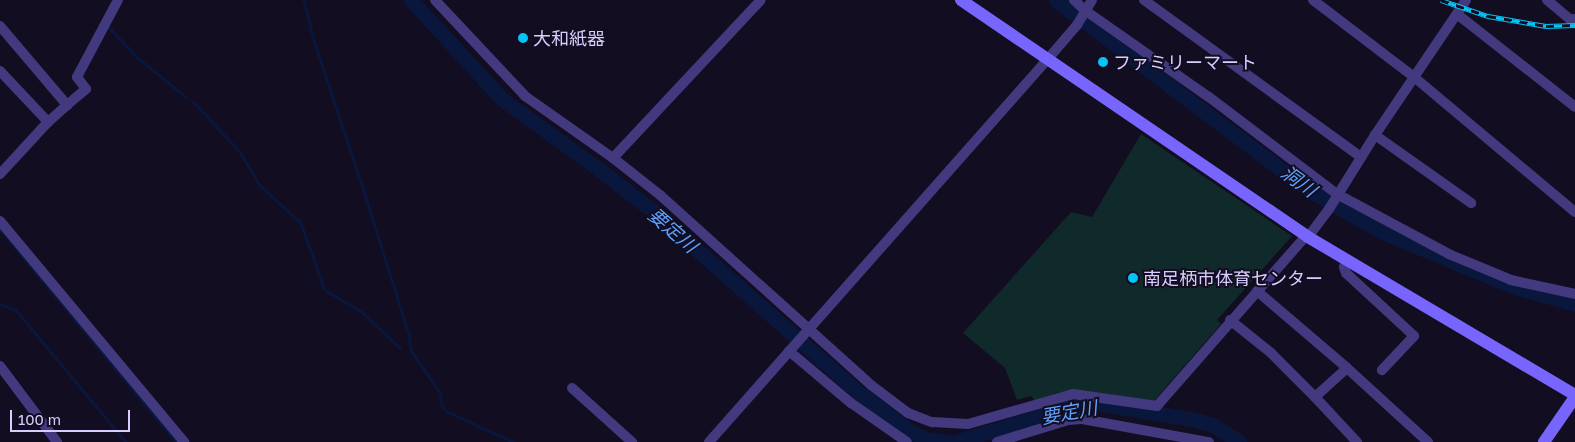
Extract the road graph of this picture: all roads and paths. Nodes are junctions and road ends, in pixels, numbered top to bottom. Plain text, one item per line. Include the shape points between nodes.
1 (118, 0) edge
2 (436, 0) edge
3 (762, 0) edge
4 (961, 0) edge
5 (1074, 0) edge
6 (1092, 0) edge
7 (1144, 0) edge
8 (1313, 0) edge
9 (1466, 0) edge
10 (1546, 0) edge
11 (1086, 12) junction
12 (1456, 14) junction
13 (1575, 19) edge
14 (0, 26) edge
15 (1047, 60) junction
16 (0, 71) edge
17 (1414, 77) junction
18 (67, 105) junction
19 (1575, 107) edge
20 (48, 122) junction
21 (1375, 135) junction
22 (1361, 157) junction
23 (613, 158) junction
24 (0, 174) edge
25 (1336, 196) junction
26 (1472, 203) dead end
27 (1575, 212) edge
28 (0, 221) edge
29 (1307, 236) junction
30 (1347, 261) junction
31 (1257, 291) junction
32 (1575, 294) edge
33 (1230, 320) junction
34 (805, 332) junction
35 (790, 349) junction
36 (0, 366) edge
37 (1347, 368) junction
38 (1382, 370) dead end
39 (572, 388) dead end
40 (1575, 396) edge
41 (1315, 397) junction
42 (57, 442) edge
43 (184, 442) edge
44 (632, 442) edge
45 (709, 442) edge
46 (907, 442) edge
47 (998, 442) edge
48 (1208, 442) edge
49 (1357, 442) edge
50 (1428, 442) edge
51 (1544, 442) edge

1 - 18 street via 77,77 86,89
2 - 23 street via 525,96
3 - 23 street
4 - 15 street
5 - 11 street
6 - 11 street
7 - 22 street
8 - 17 street
9 - 12 street
10 - 13 street via 1570,20
11 - 15 street
11 - 25 street via 1209,96
12 - 17 street
12 - 19 street
14 - 18 street
15 - 29 street
15 - 34 street
16 - 20 street
17 - 21 street
17 - 27 street
18 - 20 street
20 - 24 street
21 - 22 street
21 - 26 street
22 - 25 street
23 - 34 street via 660,195
25 - 29 street
25 - 32 street via 1451,255 1511,280
28 - 43 street
29 - 30 street
29 - 31 street
30 - 38 street via 1346,273 1414,336
30 - 40 street
31 - 33 street
31 - 37 street
33 - 34 street via 1157,406 1073,394 968,424 932,422 908,413
33 - 41 street via 1271,353
34 - 35 street
35 - 45 street
35 - 46 street via 852,403
36 - 42 street
37 - 41 street
37 - 50 street
39 - 44 street
40 - 51 street
41 - 49 street
47 - 48 street via 1068,420 1082,419

